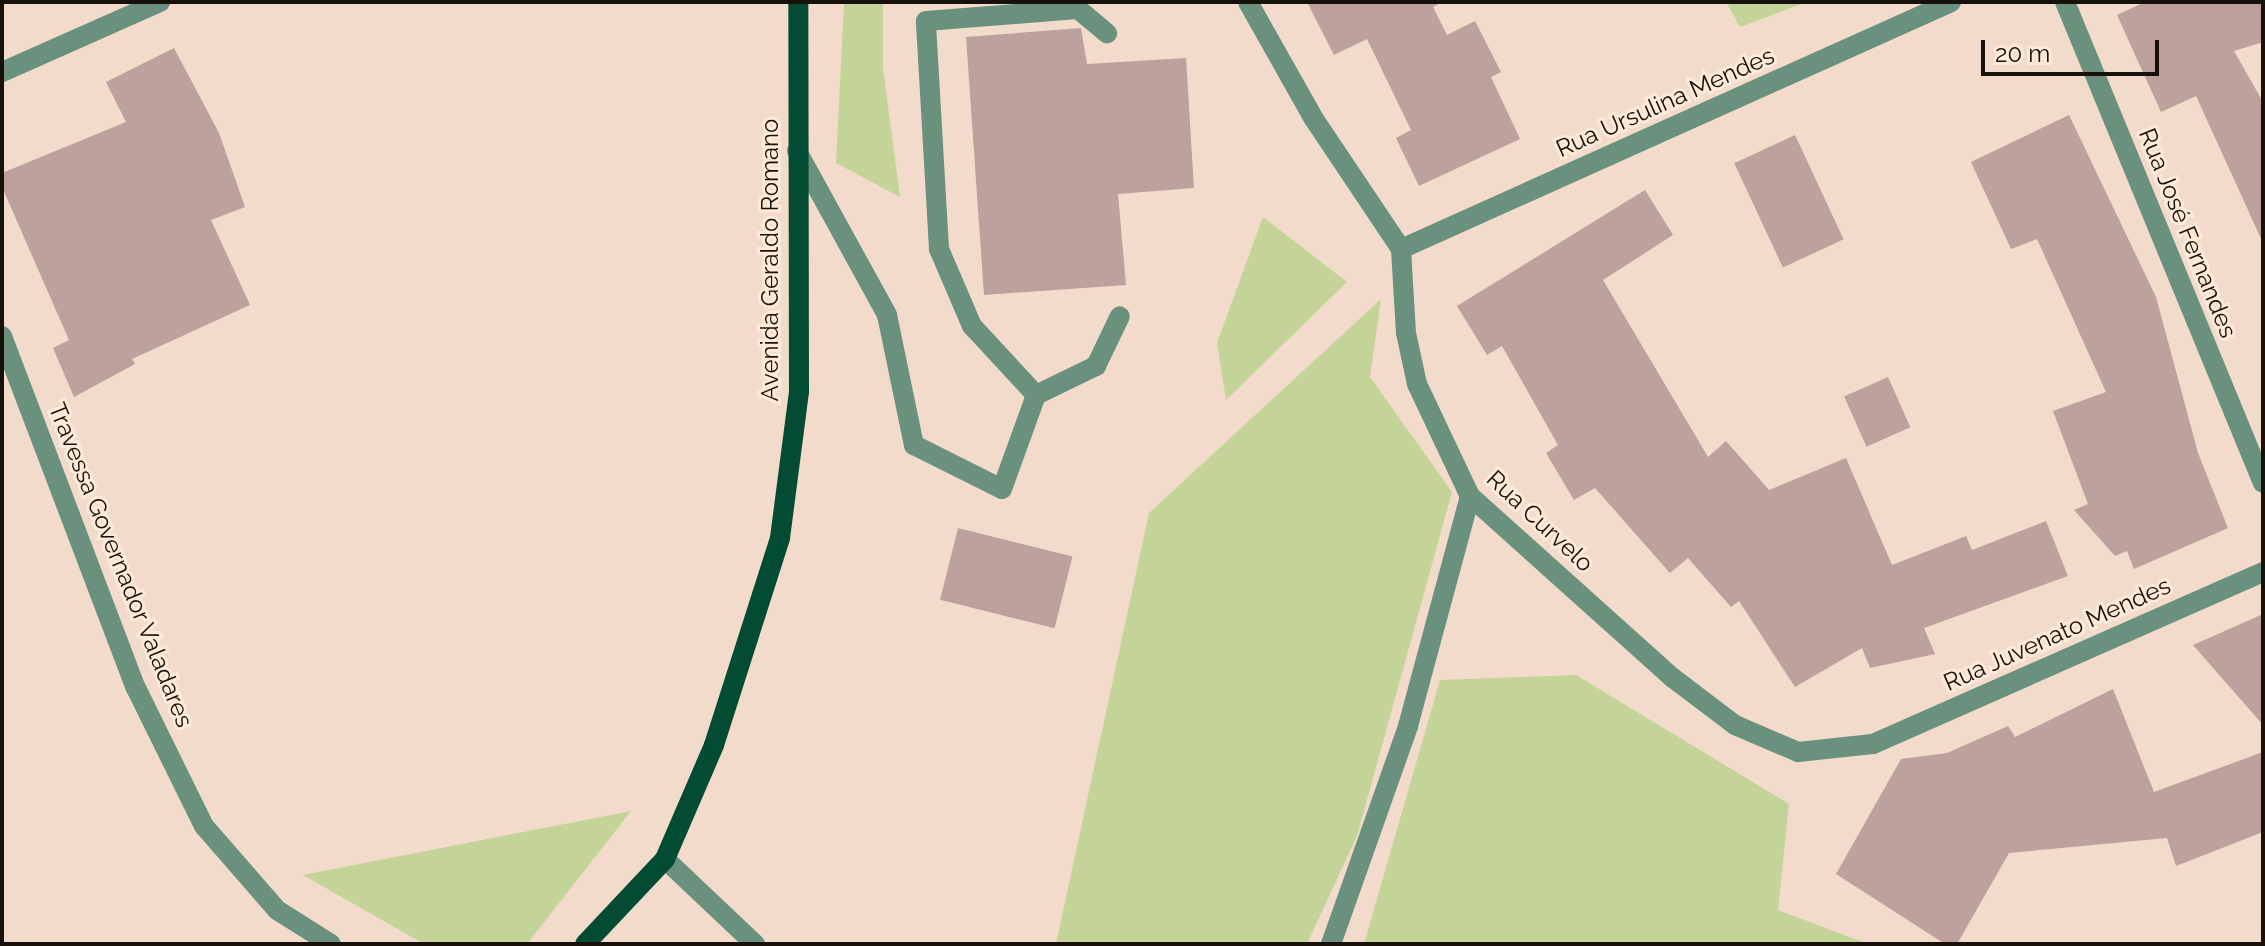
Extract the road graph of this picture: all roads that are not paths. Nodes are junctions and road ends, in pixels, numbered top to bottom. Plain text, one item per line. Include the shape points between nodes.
1 (160, 2) edge
2 (798, 2) edge
3 (1248, 2) edge
4 (1951, 2) edge
5 (2065, 2) edge
6 (1107, 33) dead end
7 (2, 72) edge
8 (797, 151) junction
9 (1401, 249) junction
10 (1120, 316) dead end
11 (2, 336) edge
12 (1036, 395) junction
13 (2263, 483) edge
14 (1470, 496) junction
15 (2263, 572) edge
16 (1873, 744) joint
17 (665, 859) junction
18 (331, 944) edge
19 (585, 944) edge
20 (755, 944) edge
21 (1331, 944) edge

1 - 7 street
2 - 8 main road, Avenida Geraldo Romano
3 - 9 street via 1314,119
4 - 9 street, Rua Ursulina Mendes
5 - 13 street, Rua José Fernandes
6 - 12 street via 1078,9 926,21 939,249 972,326
8 - 12 street via 887,315 914,445 1002,489
8 - 17 main road, Avenida Geraldo Romano via 799,391 780,538 714,745
9 - 14 street, Rua Curvelo via 1406,333 1417,384
10 - 12 street via 1096,366
11 - 18 street, Travessa Governador Valadares via 136,688 204,826 277,910
14 - 16 street, Rua Curvelo via 1673,678 1735,725 1798,752
14 - 21 street via 1408,726
15 - 16 street, Rua Juvenato Mendes
17 - 19 main road, Avenida Geraldo Romano
17 - 20 street

